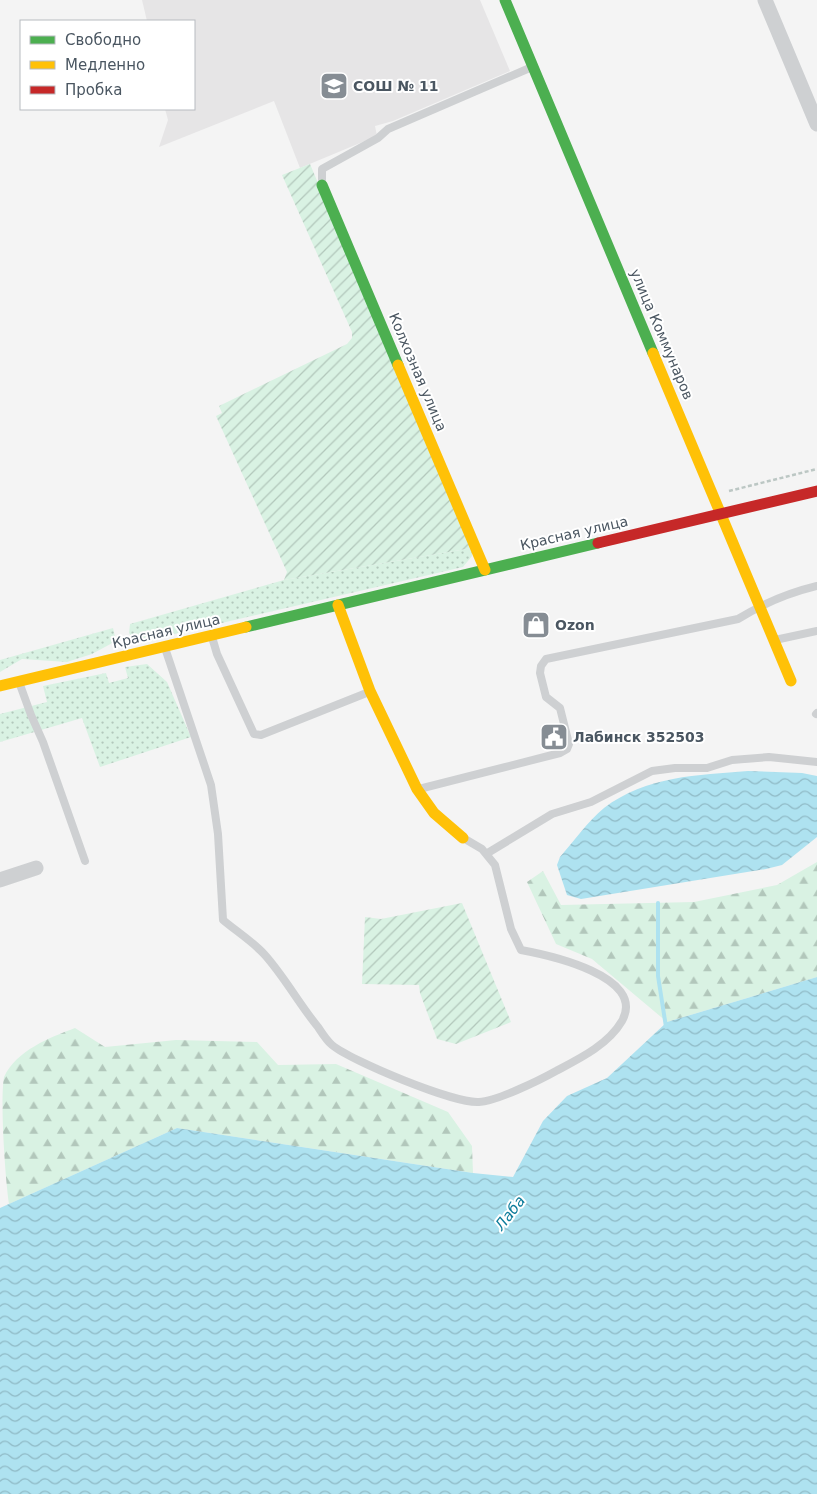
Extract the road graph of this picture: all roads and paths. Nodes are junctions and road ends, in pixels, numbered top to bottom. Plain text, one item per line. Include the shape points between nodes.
1 (504, 0) edge
2 (765, 0) edge
3 (533, 66) junction
4 (817, 124) edge
5 (322, 185) joint
6 (817, 469) edge
7 (817, 491) edge
8 (713, 494) junction
9 (721, 514) junction
10 (485, 570) junction
11 (817, 586) edge
12 (338, 605) junction
13 (758, 606) junction
14 (817, 631) edge
15 (212, 635) junction
16 (774, 641) junction
17 (165, 646) junction
18 (19, 681) junction
19 (791, 681) dead end
20 (0, 686) edge
21 (370, 691) junction
22 (817, 762) edge
23 (417, 789) junction
24 (463, 838) joint
25 (486, 854) junction
26 (85, 861) dead end
27 (36, 868) dead end
28 (0, 880) edge

1 - 3 street, улица Коммунаров
2 - 4 street
3 - 5 lane via 388,129 378,138 322,169
3 - 8 street, улица Коммунаров
5 - 10 street, Колхозная улица
6 - 8 path
7 - 9 street, Красная улица
8 - 9 street, улица Коммунаров
9 - 10 street, Красная улица
9 - 13 street, улица Коммунаров
10 - 12 street, Красная улица
11 - 13 lane via 785,594
12 - 15 street, Красная улица
12 - 21 street
13 - 16 street, улица Коммунаров
13 - 23 lane via 738,619 546,659 540,666 540,673 546,697 560,708 569,744 567,749
14 - 16 lane
15 - 17 street, Красная улица
15 - 21 lane via 217,654 254,734 261,735
16 - 19 street, улица Коммунаров
17 - 18 street, Красная улица
17 - 25 lane via 211,785 218,834 223,920 264,954 332,1044 359,1060 429,1090 480,1102 540,1080 582,1057 608,1038 623,1020 625,1004 621,992 607,979 578,964 521,950 511,929 495,865
18 - 20 street, Красная улица
18 - 26 lane
21 - 23 street
22 - 25 lane via 741,759 708,768 652,771 591,802 552,814
23 - 24 street via 434,813
24 - 25 lane via 482,848
27 - 28 street

